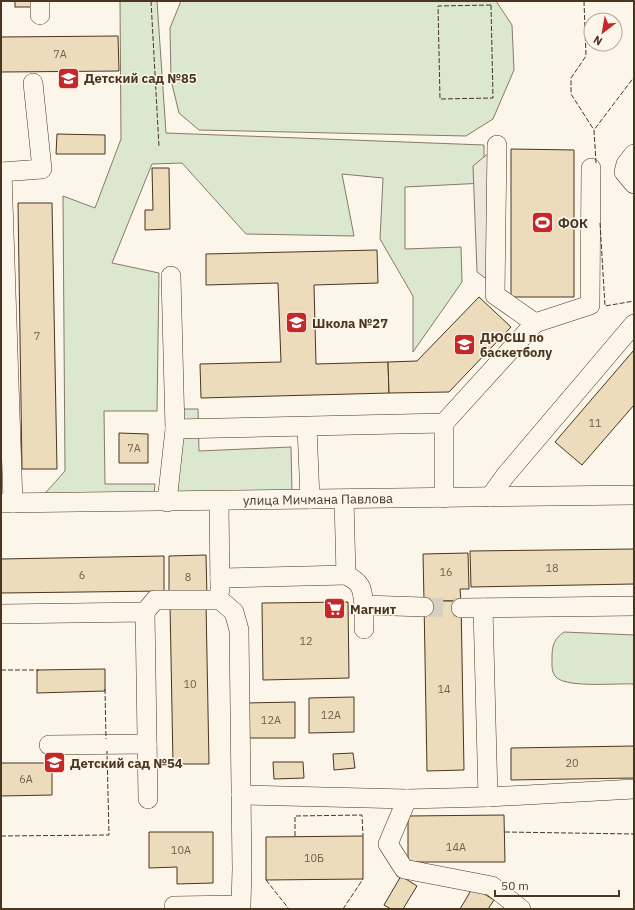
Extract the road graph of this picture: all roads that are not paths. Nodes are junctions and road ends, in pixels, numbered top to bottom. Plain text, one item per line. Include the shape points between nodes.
1 (33, 83) dead end
2 (496, 145) dead end
3 (634, 154) edge
4 (591, 168) dead end
5 (2, 172) edge
6 (634, 184) edge
7 (171, 276) dead end
8 (535, 323) junction
9 (634, 324) edge
10 (444, 423) junction
11 (307, 427) junction
12 (175, 429) junction
13 (634, 495) edge
14 (490, 497) junction
15 (444, 498) junction
16 (310, 499) junction
17 (344, 499) junction
18 (219, 501) junction
19 (167, 502) junction
20 (7, 503) edge
21 (346, 575) junction
22 (220, 578) junction
23 (220, 600) junction
24 (364, 605) junction
25 (634, 606) edge
26 (424, 607) tunnel mouth
27 (461, 608) tunnel mouth
28 (483, 608) junction
29 (145, 612) junction
30 (1, 614) edge
31 (364, 630) dead end
32 (147, 744) junction
33 (49, 745) dead end
34 (634, 789) edge
35 (241, 795) junction
36 (488, 796) junction
37 (148, 799) dead end
38 (407, 799) junction
39 (174, 906) dead end
40 (521, 909) edge

1 - 5 street via 42,169
2 - 8 street via 495,295
3 - 6 street via 626,164 624,172
4 - 8 street via 590,305
5 - 20 street
7 - 12 street
8 - 10 street
9 - 14 street
10 - 11 street
10 - 15 street
11 - 12 street
11 - 16 street
12 - 19 street
13 - 14 street, улица Мичмана Павлова
14 - 15 street, улица Мичмана Павлова
15 - 17 street, улица Мичмана Павлова
16 - 17 street, улица Мичмана Павлова
16 - 18 street, улица Мичмана Павлова
17 - 21 street
18 - 19 street, улица Мичмана Павлова
18 - 22 street
19 - 20 street, улица Мичмана Павлова
21 - 22 street
21 - 24 street via 362,586
22 - 23 street
23 - 29 street via 155,600
23 - 35 street via 234,612 240,630
24 - 26 street
24 - 31 street
25 - 28 street
27 - 28 street
28 - 36 street
29 - 30 street
29 - 32 street
32 - 33 street
32 - 37 street
34 - 36 street
35 - 38 street
35 - 39 street via 241,905
36 - 38 street
38 - 40 street via 388,844 404,869 492,886

